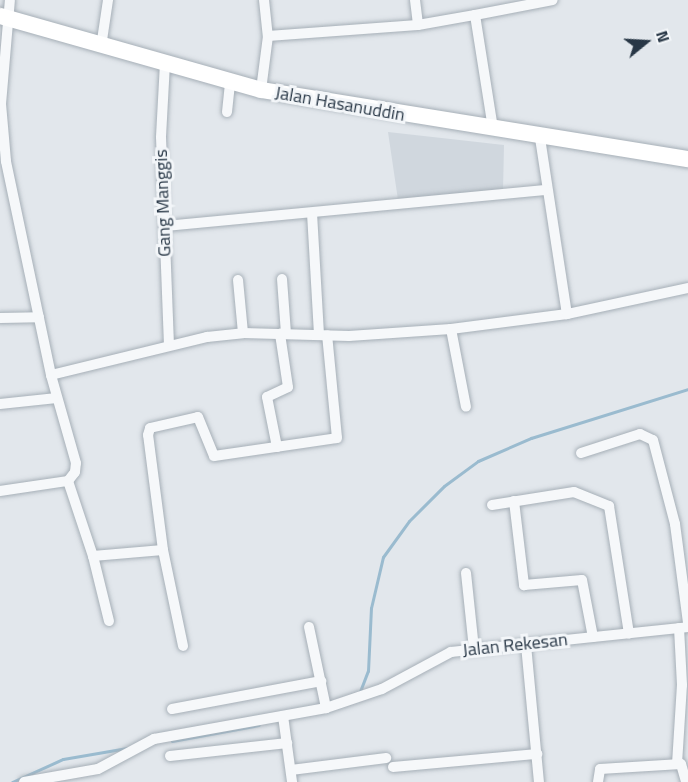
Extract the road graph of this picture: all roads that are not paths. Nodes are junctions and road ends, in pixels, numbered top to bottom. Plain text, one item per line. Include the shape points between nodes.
1 (10, 0) edge
2 (108, 0) edge
3 (264, 0) edge
4 (415, 0) edge
5 (553, 0) edge
6 (491, 6) edge
7 (475, 15) junction
8 (4, 17) edge
9 (418, 25) junction
10 (268, 36) junction
11 (101, 47) junction
12 (165, 63) junction
13 (230, 81) junction
14 (261, 90) junction
15 (227, 112) dead end
16 (493, 129) junction
17 (540, 138) junction
18 (688, 159) edge
19 (3, 161) edge
20 (545, 190) junction
21 (312, 213) junction
22 (165, 226) junction
23 (282, 279) dead end
24 (238, 280) dead end
25 (688, 288) edge
26 (567, 314) junction
27 (39, 317) junction
28 (0, 318) edge
29 (451, 329) junction
30 (243, 333) junction
31 (283, 334) junction
32 (323, 335) junction
33 (169, 344) junction
34 (51, 375) junction
35 (57, 398) junction
36 (0, 404) edge
37 (466, 407) dead end
38 (277, 447) junction
39 (581, 453) dead end
40 (68, 481) junction
41 (0, 491) edge
42 (514, 501) junction
43 (492, 505) dead end
44 (163, 550) junction
45 (93, 556) junction
46 (466, 573) dead end
47 (109, 621) dead end
48 (685, 626) edge
49 (309, 627) dead end
50 (629, 633) junction
51 (593, 637) junction
52 (526, 645) junction
53 (183, 646) dead end
54 (474, 649) junction
55 (321, 681) junction
56 (326, 708) junction
57 (172, 709) dead end
58 (284, 721) junction
59 (287, 742) junction
60 (537, 754) junction
61 (170, 756) dead end
62 (386, 758) dead end
63 (677, 764) junction
64 (393, 767) dead end
65 (291, 770) junction
66 (24, 782) edge
67 (292, 782) edge
68 (539, 782) edge
69 (598, 782) edge
70 (686, 782) edge

1 - 8 street
2 - 11 street
3 - 10 street
4 - 9 street
5 - 6 street
6 - 7 street
7 - 9 street
7 - 16 street
8 - 11 main road, Jalan Hasanuddin
8 - 19 street
9 - 10 street
10 - 14 street
11 - 12 main road, Jalan Hasanuddin
12 - 13 main road, Jalan Hasanuddin
12 - 22 street, Gang Manggis via 161,137
13 - 14 main road, Jalan Hasanuddin
13 - 15 street
14 - 16 main road, Jalan Hasanuddin
16 - 17 main road, Jalan Hasanuddin
17 - 18 main road, Jalan Hasanuddin
17 - 20 street
19 - 27 street
20 - 21 street
20 - 26 street
21 - 22 street
21 - 32 street
22 - 33 street, Gang Manggis
23 - 31 street
24 - 30 street
25 - 26 street
26 - 29 street
27 - 28 street
27 - 34 street
29 - 32 street
29 - 37 street
30 - 31 street
30 - 33 street
31 - 32 street
31 - 38 street via 288,387 267,397
32 - 38 street via 338,436
33 - 34 street
34 - 35 street
35 - 36 street
35 - 40 street via 76,463
38 - 44 street via 214,456 198,417 150,428
39 - 48 street via 640,434 653,440 675,524
40 - 41 street
40 - 45 street
42 - 43 street
42 - 50 street via 574,492 609,506
42 - 51 street via 524,585 582,580
44 - 45 street
44 - 53 street
45 - 47 street
46 - 54 street
48 - 50 street, Jalan Rekesan
48 - 63 street
49 - 55 street
50 - 51 street, Jalan Rekesan
51 - 52 street, Jalan Rekesan
52 - 54 street, Jalan Rekesan
52 - 60 street
54 - 56 street, Jalan Rekesan via 451,652
55 - 56 street
55 - 57 street
56 - 58 street, Jalan Rekesan
58 - 59 street
58 - 66 street, Jalan Rekesan via 154,739 99,769
59 - 61 street
59 - 65 street
60 - 64 street
60 - 68 street
62 - 65 street
63 - 69 street via 600,769
63 - 70 street via 682,765
65 - 67 street

